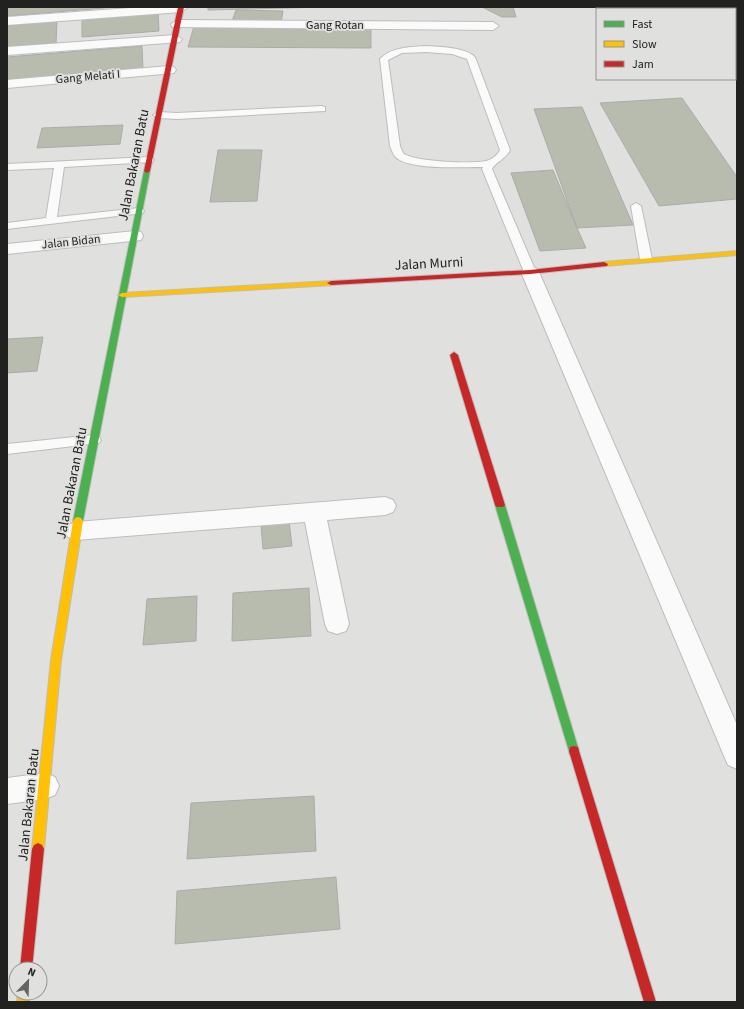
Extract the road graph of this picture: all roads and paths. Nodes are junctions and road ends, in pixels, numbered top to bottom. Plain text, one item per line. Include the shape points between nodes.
1 (181, 8) edge
2 (7, 21) edge
3 (177, 24) junction
4 (493, 26) dead end
5 (175, 39) junction
6 (7, 51) edge
7 (169, 70) junction
8 (7, 84) edge
9 (322, 109) dead end
10 (158, 115) junction
11 (149, 160) junction
12 (59, 164) junction
13 (489, 164) junction
14 (7, 167) edge
15 (636, 206) dead end
16 (139, 211) junction
17 (51, 221) junction
18 (7, 226) edge
19 (135, 236) junction
20 (7, 249) edge
21 (737, 253) edge
22 (646, 259) junction
23 (530, 272) junction
24 (122, 295) junction
25 (454, 355) dead end
26 (94, 440) junction
27 (7, 449) edge
28 (385, 506) dead end
29 (314, 514) junction
30 (76, 531) junction
31 (337, 624) dead end
32 (737, 756) edge
33 (45, 786) junction
34 (7, 792) edge
35 (27, 961) edge
36 (650, 1002) edge

1 - 2 street
1 - 3 main road, Jalan Bakaran Batu
3 - 4 street, Gang Rotan
3 - 5 main road, Jalan Bakaran Batu
5 - 6 street
5 - 7 main road, Jalan Bakaran Batu
7 - 8 street, Gang Melati I
7 - 10 main road, Jalan Bakaran Batu
9 - 10 lane
10 - 11 main road, Jalan Bakaran Batu
11 - 12 lane
11 - 16 main road, Jalan Bakaran Batu
12 - 14 lane
12 - 17 lane
13 - 13 lane via 502,156 506,150 471,57 453,51 414,50 388,54 384,59 397,153 412,161
13 - 23 lane via 487,169
15 - 22 lane
16 - 17 lane
16 - 19 main road, Jalan Bakaran Batu
17 - 18 lane
19 - 20 street, Jalan Bidan
19 - 24 main road, Jalan Bakaran Batu
21 - 22 main road, Jalan Murni
22 - 23 main road, Jalan Murni
23 - 24 main road, Jalan Murni
23 - 32 street
24 - 26 main road, Jalan Bakaran Batu
25 - 36 main road
26 - 27 lane
26 - 30 main road, Jalan Bakaran Batu
28 - 29 street
29 - 30 street
29 - 31 street
30 - 33 main road, Jalan Bakaran Batu via 56,660
33 - 34 street
33 - 35 main road, Jalan Bakaran Batu

